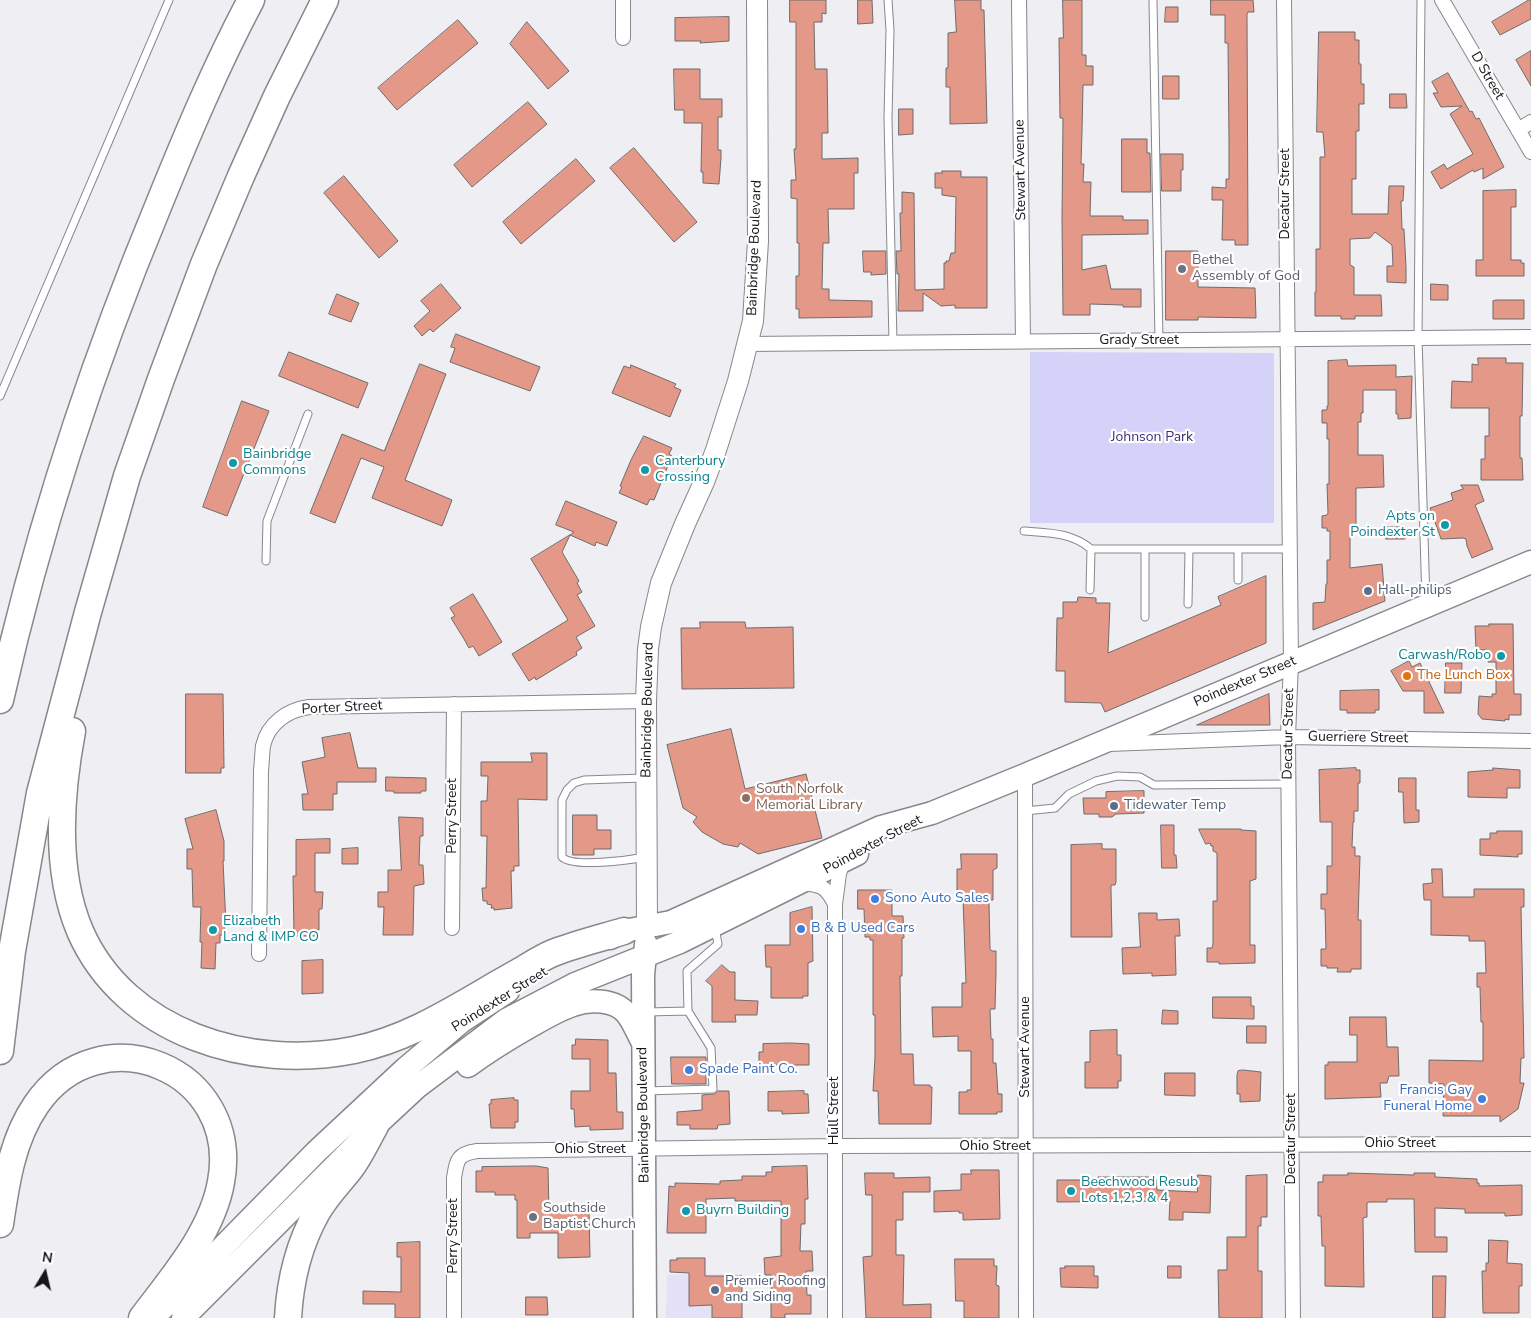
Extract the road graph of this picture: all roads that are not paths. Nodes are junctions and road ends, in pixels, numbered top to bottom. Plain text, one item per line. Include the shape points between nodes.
1 (169, 0) edge
2 (251, 0) edge
3 (325, 0) edge
4 (623, 0) edge
5 (757, 0) edge
6 (888, 0) edge
7 (1019, 0) edge
8 (1153, 0) edge
9 (1284, 0) edge
10 (1421, 0) edge
11 (1442, 0) edge
12 (623, 38) dead end
13 (1531, 122) edge
14 (1518, 130) junction
15 (1531, 152) edge
16 (1531, 336) edge
17 (1418, 337) junction
18 (1287, 338) junction
19 (1024, 341) junction
20 (1159, 341) junction
21 (746, 344) junction
22 (893, 344) junction
23 (87, 392) junction
24 (0, 396) edge
25 (308, 414) dead end
26 (1024, 531) dead end
27 (1090, 549) junction
28 (1145, 549) junction
29 (1189, 549) junction
30 (1238, 549) junction
31 (1290, 549) junction
32 (266, 561) dead end
33 (1531, 562) edge
34 (1238, 580) dead end
35 (1090, 590) dead end
36 (1188, 604) dead end
37 (1426, 606) junction
38 (88, 612) junction
39 (1145, 617) dead end
40 (0, 619) edge
41 (1291, 662) junction
42 (0, 700) edge
43 (646, 701) junction
44 (454, 704) junction
45 (1288, 738) junction
46 (1531, 741) edge
47 (1094, 745) junction
48 (1025, 775) junction
49 (647, 778) junction
50 (1288, 784) junction
51 (1025, 811) junction
52 (932, 813) junction
53 (648, 856) junction
54 (842, 861) junction
55 (801, 882) junction
56 (835, 904) junction
57 (715, 925) junction
58 (452, 928) dead end
59 (636, 929) junction
60 (259, 954) dead end
61 (645, 956) junction
62 (688, 1011) junction
63 (643, 1012) junction
64 (643, 1044) junction
65 (0, 1051) edge
66 (644, 1091) junction
67 (375, 1126) junction
68 (1531, 1144) edge
69 (1292, 1145) junction
70 (834, 1146) junction
71 (1026, 1147) junction
72 (644, 1149) junction
73 (460, 1156) joint
74 (0, 1224) edge
75 (142, 1318) edge
76 (153, 1318) edge
77 (183, 1318) edge
78 (288, 1318) edge
79 (454, 1318) edge
80 (645, 1318) edge
81 (835, 1318) edge
82 (1026, 1318) edge
83 (1293, 1318) edge

1 - 24 lane
2 - 23 highway via 137,254
3 - 38 highway via 277,96 204,264 132,463
4 - 12 street
5 - 21 street, Bainbridge Boulevard via 758,241 753,321
6 - 22 lane
7 - 19 street, Stewart Avenue
8 - 20 lane
9 - 18 street, Decatur Street
10 - 17 lane
11 - 14 street, D Street
13 - 14 street
14 - 15 street, D Street
16 - 17 street, Grady Street
17 - 18 street, Grady Street
17 - 37 lane
18 - 20 street, Grady Street
18 - 31 street, Decatur Street
19 - 20 street, Grady Street
19 - 22 street, Grady Street
21 - 22 street, Grady Street
21 - 43 street, Bainbridge Boulevard via 716,450 661,583 648,648
23 - 40 highway via 37,508
23 - 42 highway via 27,588
25 - 32 lane via 267,521
26 - 27 lane via 1062,534
27 - 28 lane
27 - 35 lane
28 - 29 lane
28 - 39 lane
29 - 30 lane
29 - 36 lane
30 - 31 lane
30 - 34 lane
31 - 41 street, Decatur Street
33 - 37 main road, Poindexter Street
37 - 41 main road, Poindexter Street
38 - 59 highway via 67,758 62,821 64,870 70,900 91,952 107,974 154,1017 173,1028 240,1051 282,1056 354,1050 401,1036 429,1023 553,953
38 - 65 highway via 40,792 12,952
41 - 45 street, Decatur Street
41 - 47 main road, Poindexter Street
43 - 44 street, Porter Street
43 - 49 street, Bainbridge Boulevard
44 - 58 street, Perry Street
44 - 60 street, Porter Street via 309,707 289,712 275,723 263,744 261,770
45 - 46 street, Guerriere Street
45 - 47 street, Guerriere Street
45 - 50 street, Decatur Street
47 - 48 main road, Poindexter Street
48 - 51 street, Stewart Avenue
48 - 52 main road, Poindexter Street
49 - 53 street, Bainbridge Boulevard
49 - 53 lane via 574,783 562,800 562,857 572,863
50 - 51 lane via 1154,785 1140,777 1117,776 1069,794 1055,808
50 - 69 street, Decatur Street
51 - 71 street, Stewart Avenue
52 - 54 main road, Poindexter Street
52 - 59 main road, Poindexter Street via 880,827 670,922
53 - 59 street, Bainbridge Boulevard
54 - 55 main road, Poindexter Street
54 - 56 street, Hull Street
55 - 56 street via 819,884 829,892
55 - 57 main road, Poindexter Street
56 - 70 street, Hull Street
57 - 61 main road, Poindexter Street
57 - 62 lane via 718,944 687,971
59 - 61 main road, Bainbridge Boulevard
59 - 76 main road, Poindexter Street via 511,990 462,1021 316,1152
61 - 63 main road, Bainbridge Boulevard
61 - 67 main road, Poindexter Street via 575,984 506,1020 417,1087
62 - 63 lane
62 - 66 lane via 711,1048 713,1089
63 - 64 main road, Bainbridge Boulevard
64 - 66 main road, Bainbridge Boulevard
64 - 67 main road via 627,1013 601,1002 573,1005 551,1014 497,1047 418,1103
66 - 72 main road, Bainbridge Boulevard
67 - 77 main road, Poindexter Street
67 - 78 highway via 351,1168 328,1195 305,1237 296,1264
68 - 69 street, Ohio Street
69 - 71 street, Ohio Street
69 - 83 street, Decatur Street
70 - 71 street, Ohio Street
70 - 72 street, Ohio Street
70 - 81 street, Hull Street
71 - 82 street, Stewart Avenue
72 - 73 street, Ohio Street via 477,1151
72 - 80 main road, Bainbridge Boulevard
73 - 79 street, Perry Street via 454,1178
74 - 75 highway via 17,1141 27,1118 52,1086 75,1070 108,1059 151,1062 179,1075 200,1093 217,1124 223,1155 222,1181 205,1226 182,1267

